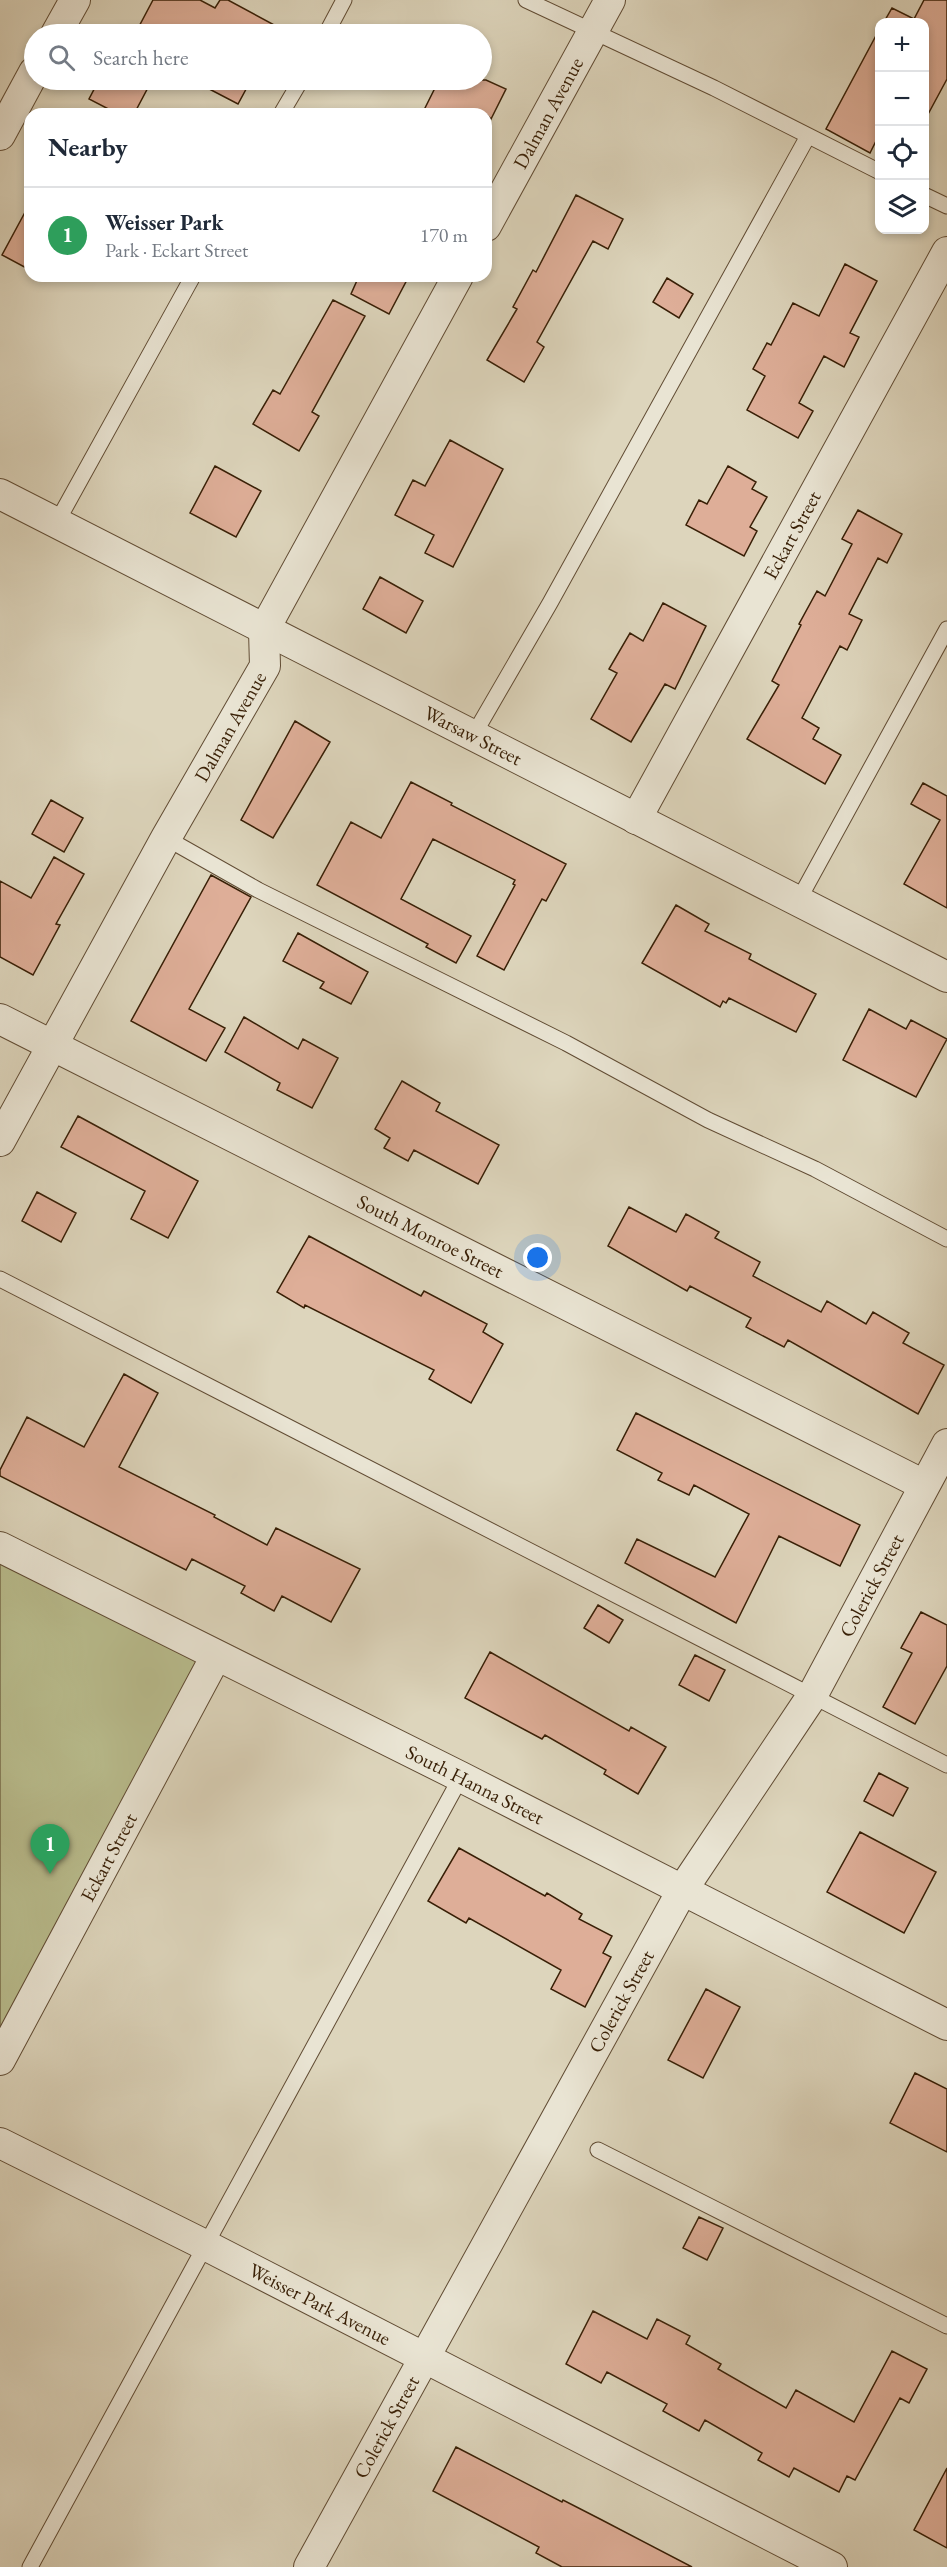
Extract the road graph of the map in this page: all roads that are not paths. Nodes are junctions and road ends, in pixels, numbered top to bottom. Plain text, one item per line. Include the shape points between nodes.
1 (75, 0) edge
2 (344, 0) edge
3 (526, 0) edge
4 (610, 0) edge
5 (62, 24) edge
6 (331, 24) edge
7 (592, 33) junction
8 (24, 90) edge
9 (295, 90) edge
10 (285, 108) edge
11 (0, 135) edge
12 (808, 136) junction
13 (875, 170) edge
14 (929, 197) edge
15 (947, 206) edge
16 (492, 215) edge
17 (947, 252) edge
18 (190, 282) edge
19 (455, 282) edge
20 (0, 494) edge
21 (57, 522) junction
22 (947, 629) edge
23 (264, 630) junction
24 (473, 736) junction
25 (636, 819) junction
26 (166, 838) junction
27 (797, 903) junction
28 (947, 977) edge
29 (0, 1019) edge
30 (53, 1046) junction
31 (0, 1142) edge
32 (947, 1239) edge
33 (0, 1279) edge
34 (939, 1465) edge
35 (0, 1547) edge
36 (216, 1656) junction
37 (812, 1696) junction
38 (947, 1765) edge
39 (461, 1777) junction
40 (683, 1889) junction
41 (947, 2025) edge
42 (0, 2060) edge
43 (0, 2144) edge
44 (598, 2150) dead end
45 (205, 2245) junction
46 (947, 2326) edge
47 (425, 2358) junction
48 (30, 2567) edge
49 (309, 2567) edge
50 (832, 2567) edge

1 - 5 street
2 - 6 lane
3 - 7 lane
4 - 7 street, Dalman Avenue
7 - 12 lane
7 - 16 street, Dalman Avenue
8 - 11 street
9 - 10 lane
12 - 13 lane
12 - 24 lane
14 - 15 lane
17 - 25 street, Eckart Street
18 - 21 lane
19 - 23 street
20 - 21 street, Warsaw Street
21 - 23 street, Warsaw Street
22 - 27 lane
23 - 24 street, Warsaw Street
23 - 26 street, Dalman Avenue via 265,666
24 - 25 street, Warsaw Street
25 - 27 street, Warsaw Street
26 - 30 street, Dalman Avenue
26 - 32 lane via 258,890
27 - 28 street, Warsaw Street
29 - 30 street, South Monroe Street
30 - 31 street, Dalman Avenue
30 - 34 street, South Monroe Street
33 - 37 lane
34 - 37 street, Colerick Street
35 - 36 street, South Hanna Street
36 - 39 street, South Hanna Street
36 - 42 street, Eckart Street
37 - 38 lane
37 - 40 street, Colerick Street
39 - 40 street, South Hanna Street
39 - 45 lane
40 - 41 street, South Hanna Street
40 - 47 street, Colerick Street
43 - 45 street, Weisser Park Avenue
44 - 46 lane
45 - 47 street, Weisser Park Avenue
45 - 48 lane
47 - 49 street, Colerick Street
47 - 50 street, Weisser Park Avenue

